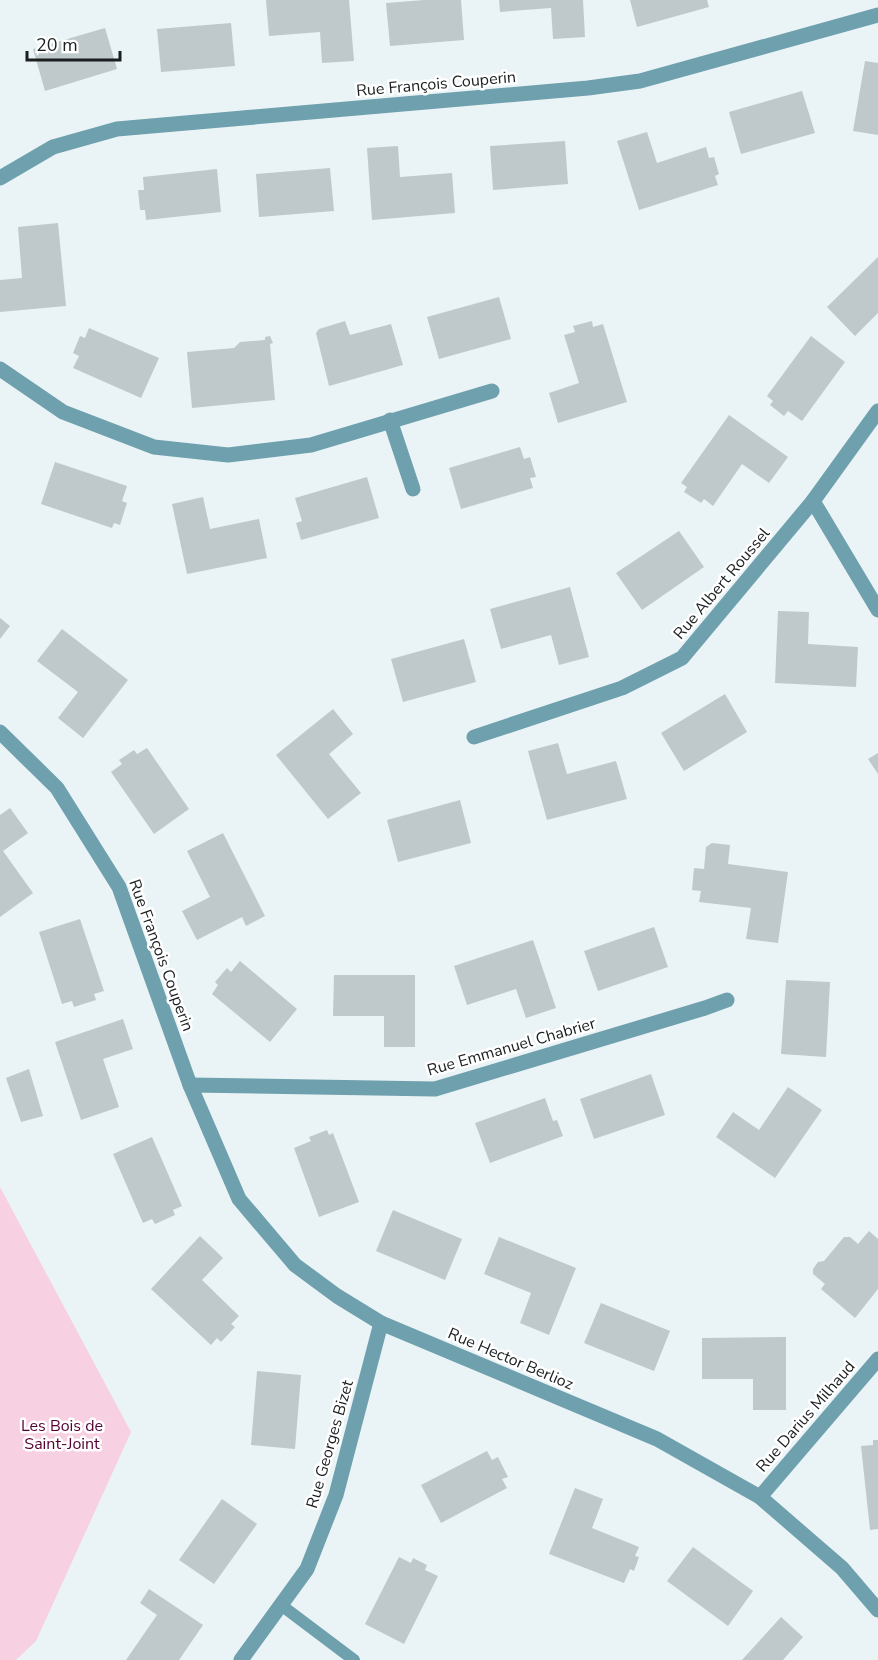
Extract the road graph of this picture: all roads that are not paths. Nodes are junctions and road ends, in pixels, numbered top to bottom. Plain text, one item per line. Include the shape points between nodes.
1 (878, 15) edge
2 (0, 178) edge
3 (0, 369) edge
4 (492, 391) dead end
5 (878, 411) edge
6 (390, 420) junction
7 (413, 489) dead end
8 (813, 501) junction
9 (878, 610) edge
10 (0, 732) edge
11 (474, 737) dead end
12 (728, 1000) dead end
13 (190, 1085) junction
14 (381, 1323) junction
15 (878, 1359) edge
16 (760, 1497) junction
17 (281, 1605) junction
18 (878, 1610) edge
19 (241, 1660) edge
20 (354, 1660) edge

1 - 2 street, Rue François Couperin via 619,84 117,129 53,147
3 - 6 street via 63,412 154,447 228,455 311,445
4 - 6 street
5 - 8 street, Rue Albert Roussel
6 - 7 street
8 - 9 street
8 - 11 street, Rue Albert Roussel via 682,658 622,688
10 - 13 street, Rue François Couperin via 57,788 119,887
12 - 13 street, Rue Emmanuel Chabrier via 435,1089
13 - 14 street, Rue Hector Berlioz via 239,1199 295,1265
14 - 16 street, Rue Hector Berlioz via 657,1439
14 - 17 street, Rue Georges Bizet via 336,1495 307,1569
15 - 16 street, Rue Darius Milhaud
16 - 18 street, Rue Hector Berlioz via 842,1568
17 - 19 street, Rue Georges Bizet
17 - 20 lane

